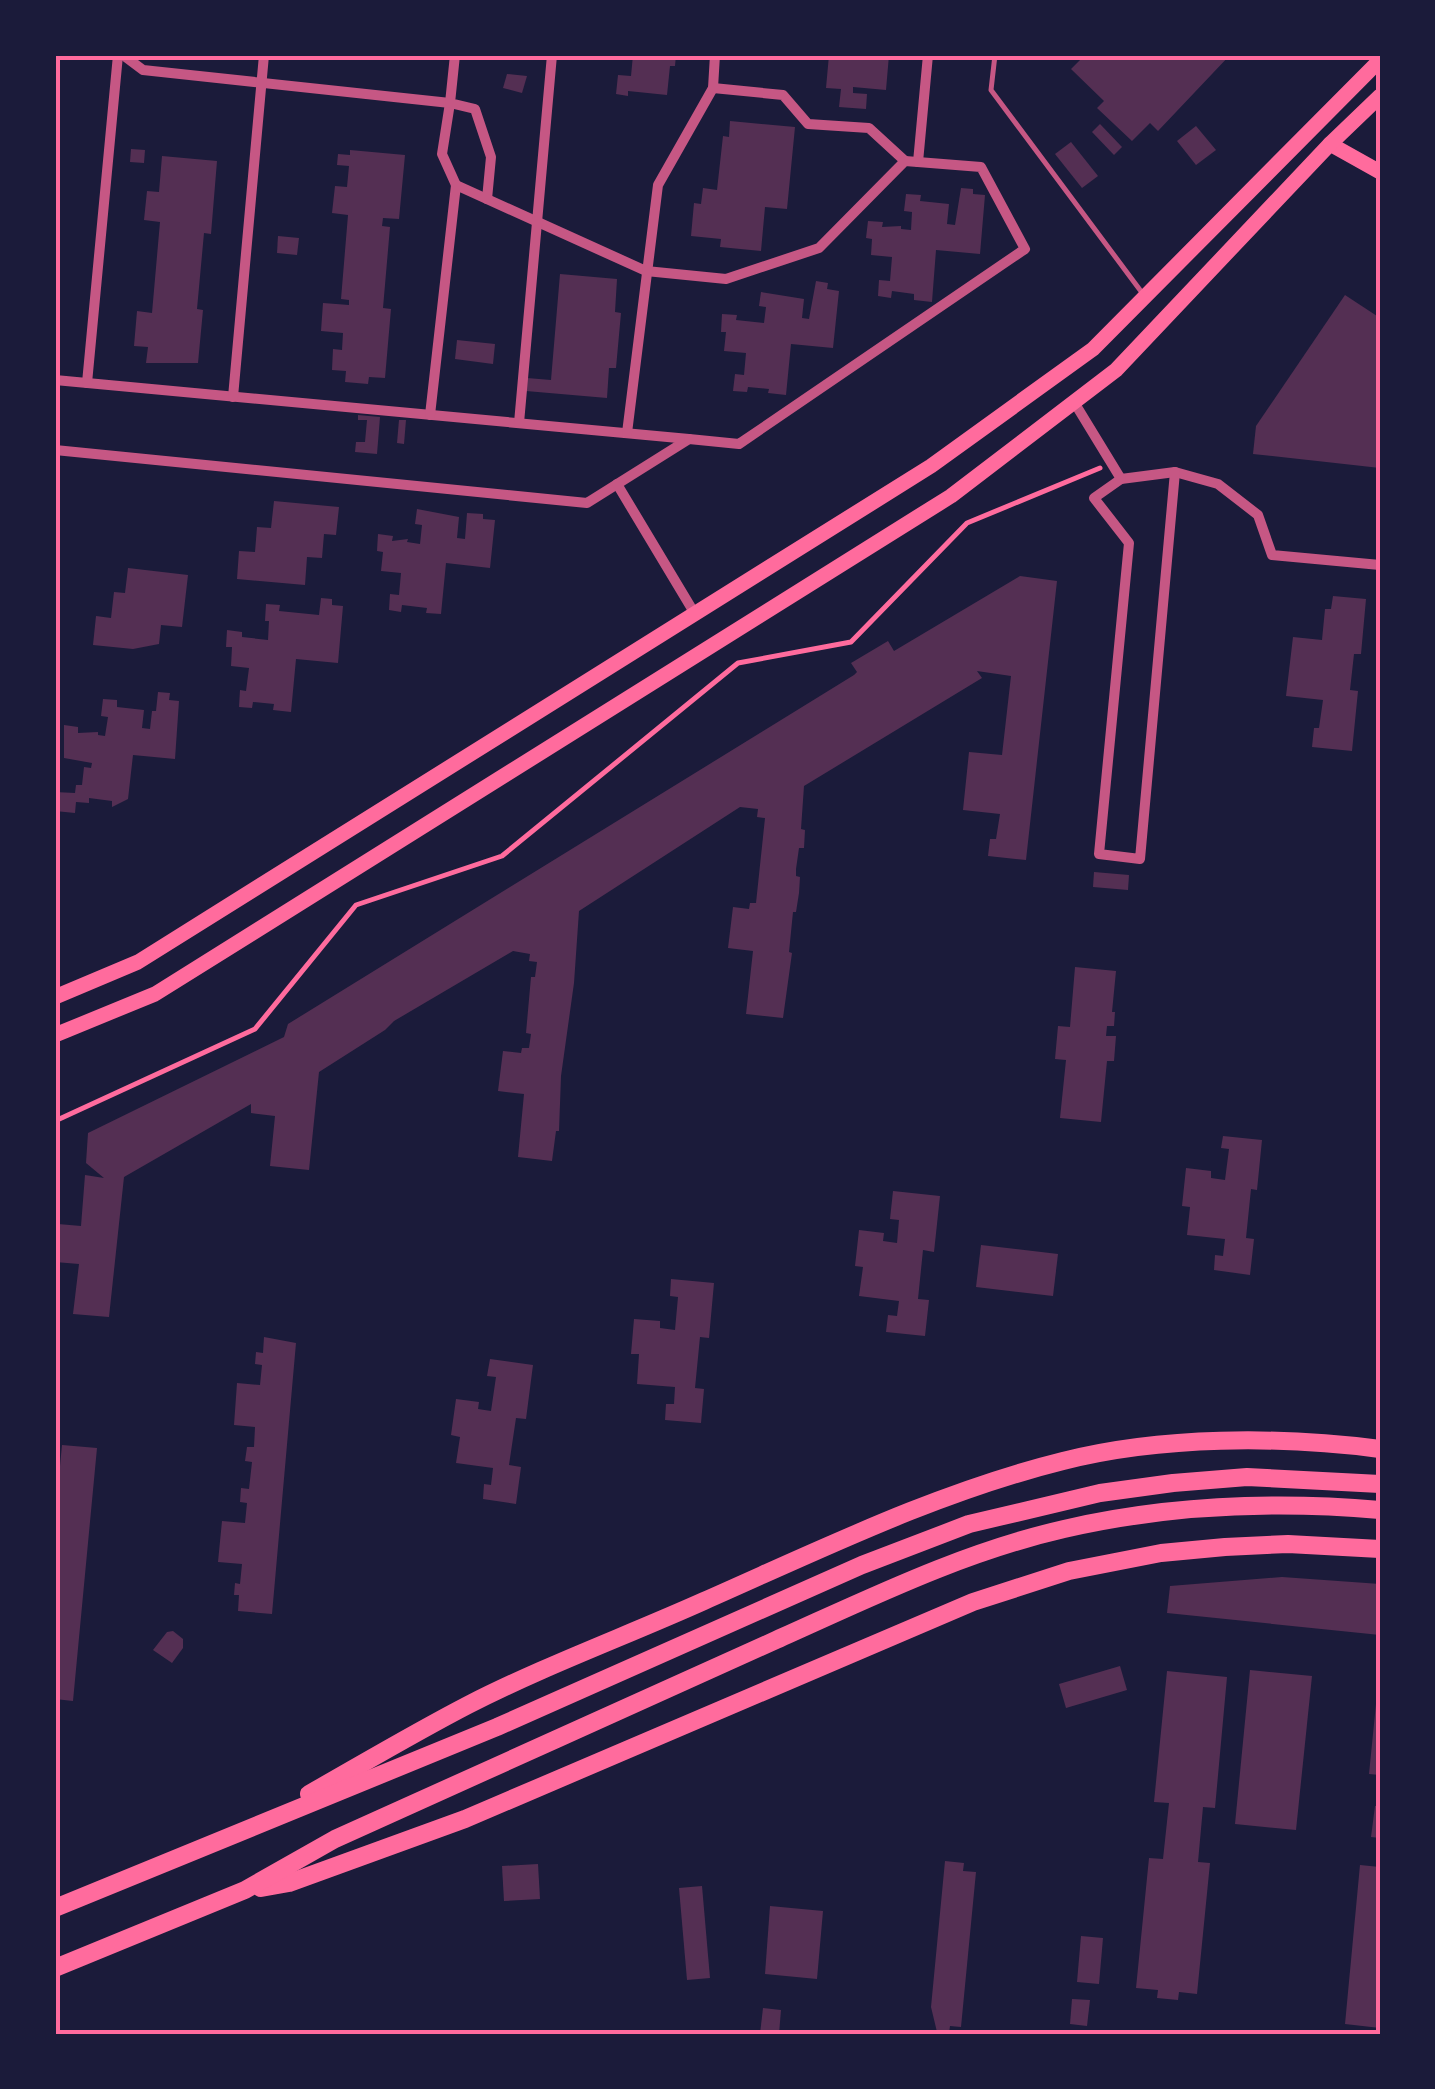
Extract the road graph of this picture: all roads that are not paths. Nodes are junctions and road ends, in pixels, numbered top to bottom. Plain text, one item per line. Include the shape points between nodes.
1 (121, 55) edge
2 (264, 55) edge
3 (455, 55) edge
4 (552, 55) edge
5 (715, 55) edge
6 (928, 55) edge
7 (995, 55) edge
8 (1380, 60) edge
9 (262, 83) junction
10 (713, 88) junction
11 (1380, 96) edge
12 (450, 103) junction
13 (1330, 144) junction
14 (905, 161) junction
15 (918, 162) junction
16 (1380, 172) edge
17 (456, 185) junction
18 (488, 199) junction
19 (536, 221) junction
20 (646, 271) junction
21 (1145, 297) junction
22 (55, 380) edge
23 (87, 383) junction
24 (233, 396) junction
25 (1074, 402) junction
26 (430, 415) junction
27 (519, 423) junction
28 (627, 433) junction
29 (689, 440) junction
30 (55, 450) edge
31 (1175, 472) junction
32 (1121, 478) junction
33 (617, 484) junction
34 (1380, 565) edge
35 (695, 614) junction
36 (55, 997) edge
37 (55, 1036) edge
38 (1380, 1449) edge
39 (1380, 1484) edge
40 (1380, 1510) edge
41 (1380, 1549) edge
42 (233, 1836) junction
43 (245, 1890) junction
44 (55, 1908) edge
45 (55, 1968) edge

1 - 9 street via 142,70
1 - 23 street
2 - 9 street
3 - 12 street
4 - 19 street
5 - 10 street
6 - 15 street
7 - 21 lane via 992,90
8 - 21 main road
9 - 12 street
9 - 24 street
10 - 14 street via 783,95 808,124 869,128
10 - 20 street via 658,185
11 - 13 main road
12 - 17 street via 442,154
12 - 18 street via 475,110 491,156
13 - 16 main road
13 - 25 main road via 1116,370
14 - 15 street
14 - 20 street via 819,248 726,279
15 - 29 street via 981,168 1025,249 739,444
17 - 18 street
17 - 26 street
18 - 19 street
19 - 20 street
19 - 27 street
20 - 28 street
21 - 35 main road via 1093,348 932,466
22 - 23 street
23 - 24 street
24 - 26 street
25 - 32 street
25 - 37 main road via 951,496 155,994
26 - 27 street
27 - 28 street
28 - 29 street
29 - 33 street
30 - 33 street via 588,503
31 - 32 street
31 - 32 street via 1140,859 1099,854 1129,544 1094,498
31 - 34 street via 1218,484 1258,515 1272,555
33 - 35 street
35 - 36 main road via 138,962
38 - 42 highway via 1279,1441 1143,1448 1067,1460 948,1496 471,1704
39 - 42 highway via 1247,1477 1173,1483 1100,1492 969,1524
40 - 43 highway via 1253,1504 1130,1516 1009,1543 902,1584 335,1839
41 - 43 highway via 1226,1547 1070,1570 973,1602 466,1819 289,1883
42 - 44 highway
43 - 45 highway

